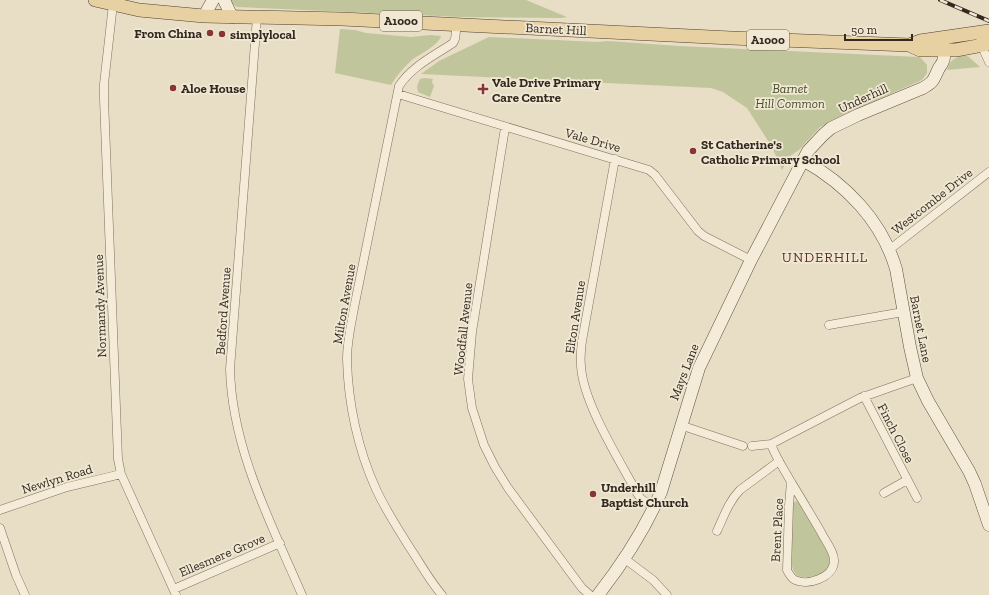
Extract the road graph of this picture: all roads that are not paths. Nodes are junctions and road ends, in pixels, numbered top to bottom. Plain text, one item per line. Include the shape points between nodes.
1 (95, 0) edge
2 (213, 0) edge
3 (224, 0) edge
4 (113, 4) junction
5 (204, 16) junction
6 (232, 17) junction
7 (257, 17) junction
8 (457, 24) junction
9 (989, 32) edge
10 (967, 35) junction
11 (984, 44) edge
12 (939, 46) junction
13 (989, 62) edge
14 (398, 94) junction
15 (505, 128) junction
16 (615, 159) junction
17 (803, 160) junction
18 (989, 172) edge
19 (889, 250) junction
20 (751, 260) junction
21 (903, 312) junction
22 (829, 325) dead end
23 (917, 378) junction
24 (864, 396) junction
25 (680, 425) junction
26 (771, 444) junction
27 (742, 446) dead end
28 (752, 446) dead end
29 (779, 462) junction
30 (121, 474) junction
31 (907, 480) junction
32 (791, 482) junction
33 (884, 493) dead end
34 (917, 498) dead end
35 (654, 507) junction
36 (0, 510) edge
37 (989, 525) edge
38 (0, 528) edge
39 (717, 531) dead end
40 (280, 543) junction
41 (625, 559) junction
42 (175, 592) edge
43 (25, 595) edge
44 (302, 595) edge
45 (442, 595) edge
46 (590, 595) edge
47 (598, 595) edge
48 (667, 595) edge

1 - 4 main road, A1000
2 - 5 street
3 - 6 street
4 - 5 main road, A1000 via 162,13
4 - 30 street, Normandy Avenue via 104,99 118,459
5 - 6 main road, Barnet Hill / A1000
6 - 7 main road, Barnet Hill / A1000
7 - 8 main road, Barnet Hill / A1000
7 - 40 street, Bedford Avenue via 230,385 245,457
8 - 12 main road, Barnet Hill / A1000 via 909,46 920,41
8 - 14 street, Milton Avenue via 453,43 409,74 399,86
9 - 10 main road, Barnet Hill / A1000
9 - 11 street
10 - 11 street
10 - 12 main road, Barnet Hill / A1000
11 - 12 main road, Barnet Hill / A1000 via 956,50
11 - 13 street
12 - 17 street, Underhill via 944,57 934,80 923,88 832,128 815,142
14 - 15 street, Vale Drive
14 - 45 street, Milton Avenue via 351,328 347,358 348,377 357,432 376,490 425,572
15 - 16 street, Vale Drive
15 - 46 street, Woodfall Avenue via 472,332 468,379 472,408 484,446 501,478 576,580
16 - 20 street, Vale Drive via 656,174 698,231
16 - 35 street, Elton Avenue via 582,341 580,366 599,421 637,493 641,499
17 - 19 street, Barnet Lane via 828,175 860,205 876,226
17 - 20 street, Mays Lane
18 - 19 street, Westcombe Drive
19 - 21 street, Barnet Lane via 896,269
20 - 25 street, Mays Lane via 699,368
21 - 22 street
21 - 23 street, Barnet Lane
23 - 24 street
23 - 37 street, Barnet Lane via 969,471
24 - 26 street
24 - 31 street, Finch Close
25 - 27 street
25 - 35 street, Mays Lane
26 - 28 street
26 - 29 street, Brent Place
29 - 32 street, Brent Place
29 - 39 street via 735,495
30 - 36 street, Newlyn Road via 60,489
30 - 42 street, Normandy Avenue
31 - 33 street, Finch Close
31 - 34 street, Finch Close
32 - 32 street, Brent Place via 832,551 834,562 832,570 824,577 803,582 792,578 786,567
35 - 41 street, Mays Lane
38 - 43 street
40 - 42 street, Ellesmere Grove
40 - 44 street, Bedford Avenue
41 - 47 street, Mays Lane
41 - 48 street via 653,580

